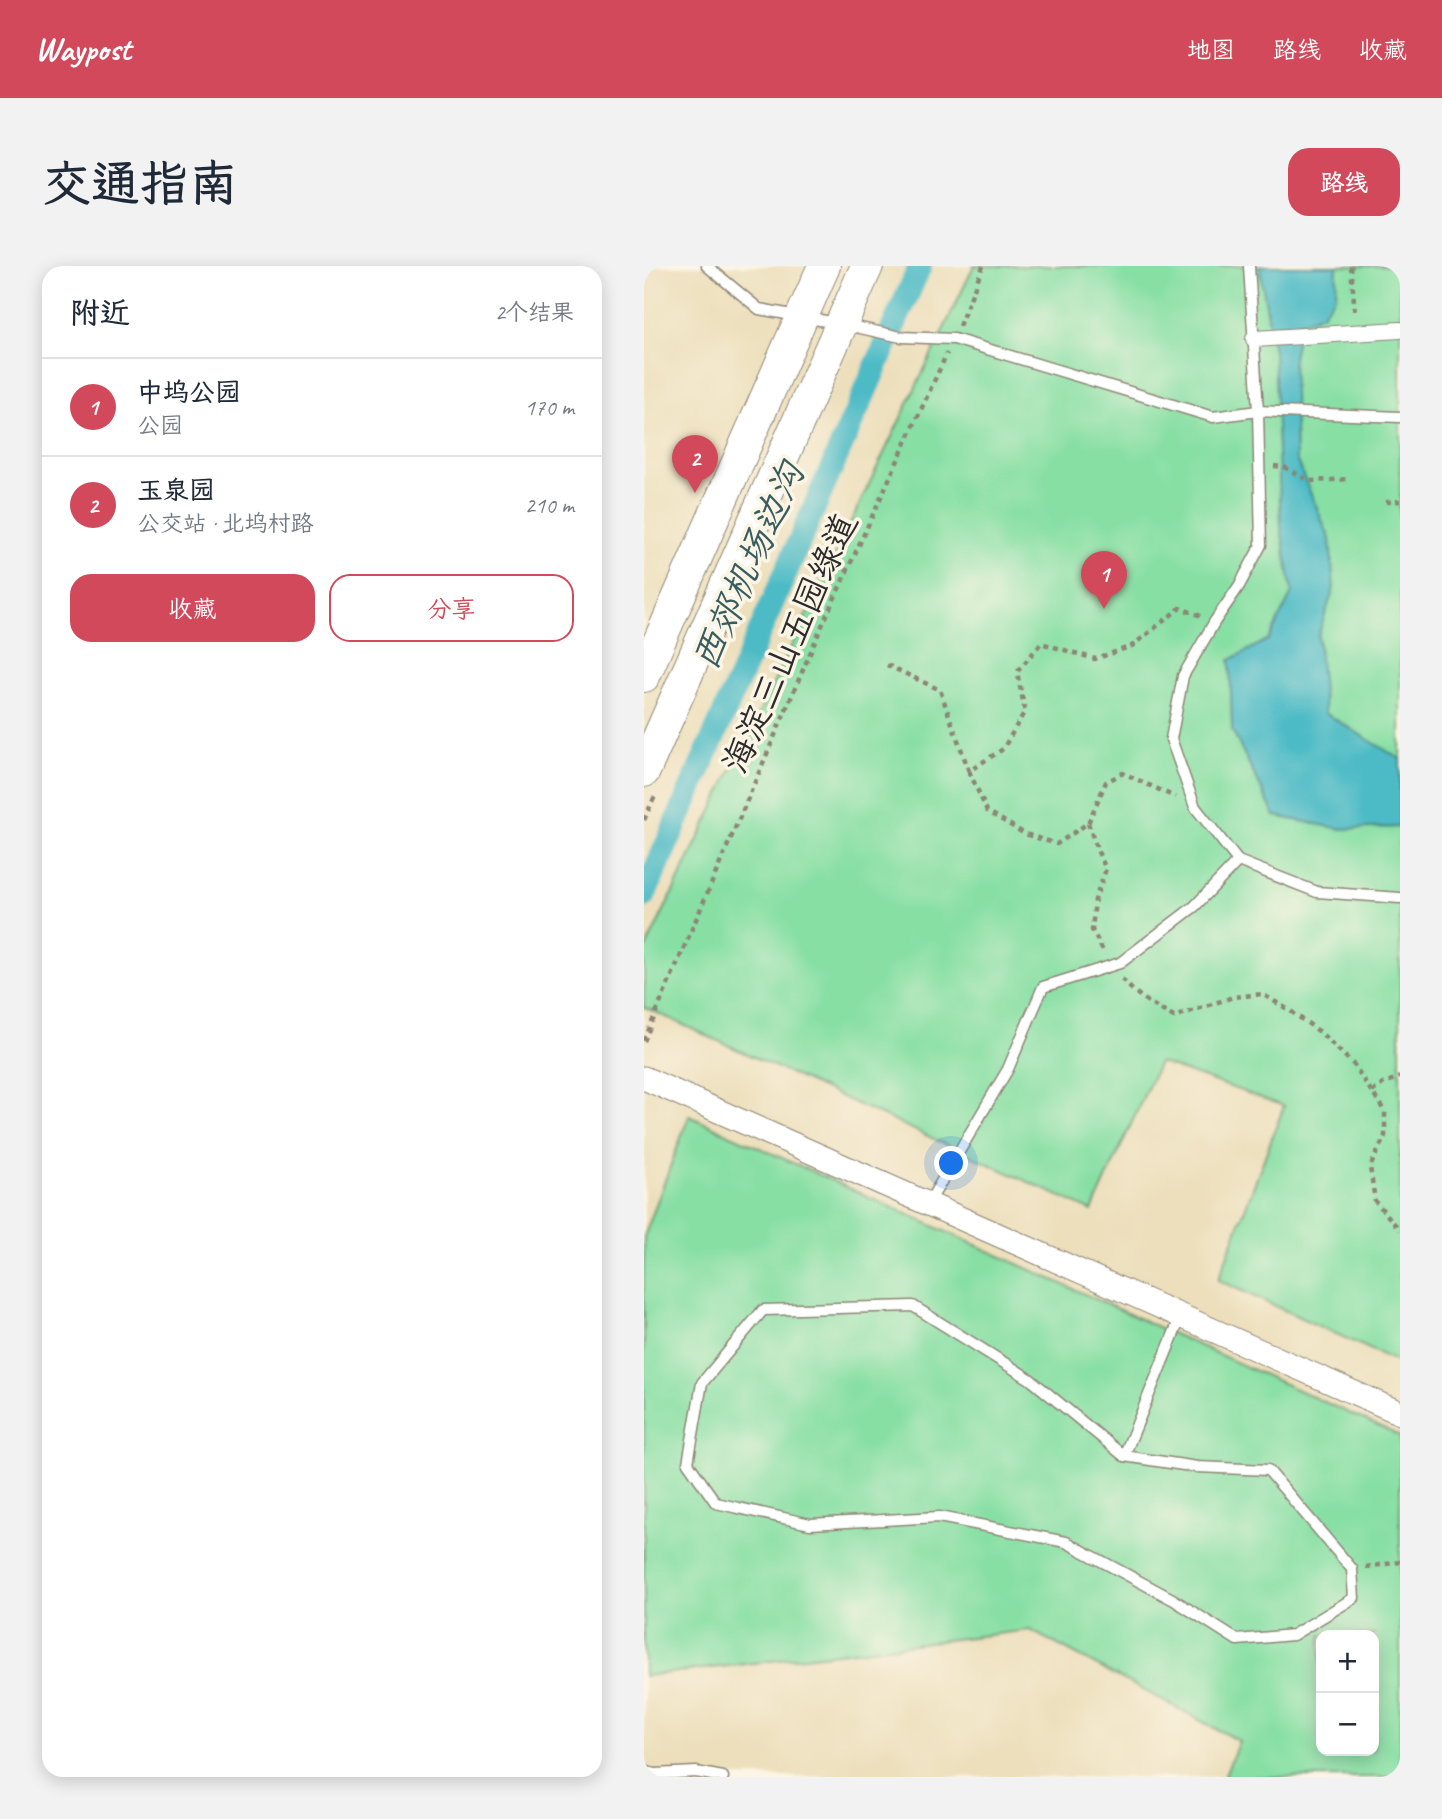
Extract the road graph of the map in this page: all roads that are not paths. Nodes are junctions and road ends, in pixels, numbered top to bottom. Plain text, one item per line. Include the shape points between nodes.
1 (707, 266) edge
2 (824, 266) edge
3 (867, 266) edge
4 (1249, 266) edge
5 (801, 317) junction
6 (842, 324) junction
7 (1400, 330) edge
8 (1254, 339) junction
9 (1258, 411) junction
10 (1400, 417) edge
11 (644, 676) edge
12 (644, 771) edge
13 (1238, 861) junction
14 (1400, 898) edge
15 (644, 1078) edge
16 (928, 1204) junction
17 (1181, 1316) junction
18 (1400, 1413) edge
19 (1124, 1455) junction
20 (644, 1771) edge
21 (697, 1774) edge
22 (723, 1777) edge

1 - 5 lane via 759,309
2 - 5 main road
3 - 6 main road
4 - 8 lane
5 - 6 lane
5 - 11 main road
6 - 9 lane via 901,337 954,339 1213,417
6 - 12 main road
7 - 8 street
8 - 9 lane
9 - 10 lane
9 - 13 lane via 1261,545 1183,676 1171,738 1195,807
13 - 14 lane via 1317,892
13 - 16 lane via 1195,906 1120,963 1043,987 1008,1069
15 - 16 street
16 - 17 street
17 - 18 street
17 - 19 lane
19 - 19 lane via 1197,1467 1268,1470 1352,1569 1354,1598 1293,1635 1237,1640 1066,1542 939,1517 810,1524 716,1503 688,1463 702,1383 763,1310 913,1306 1030,1379
20 - 21 lane
21 - 22 lane

